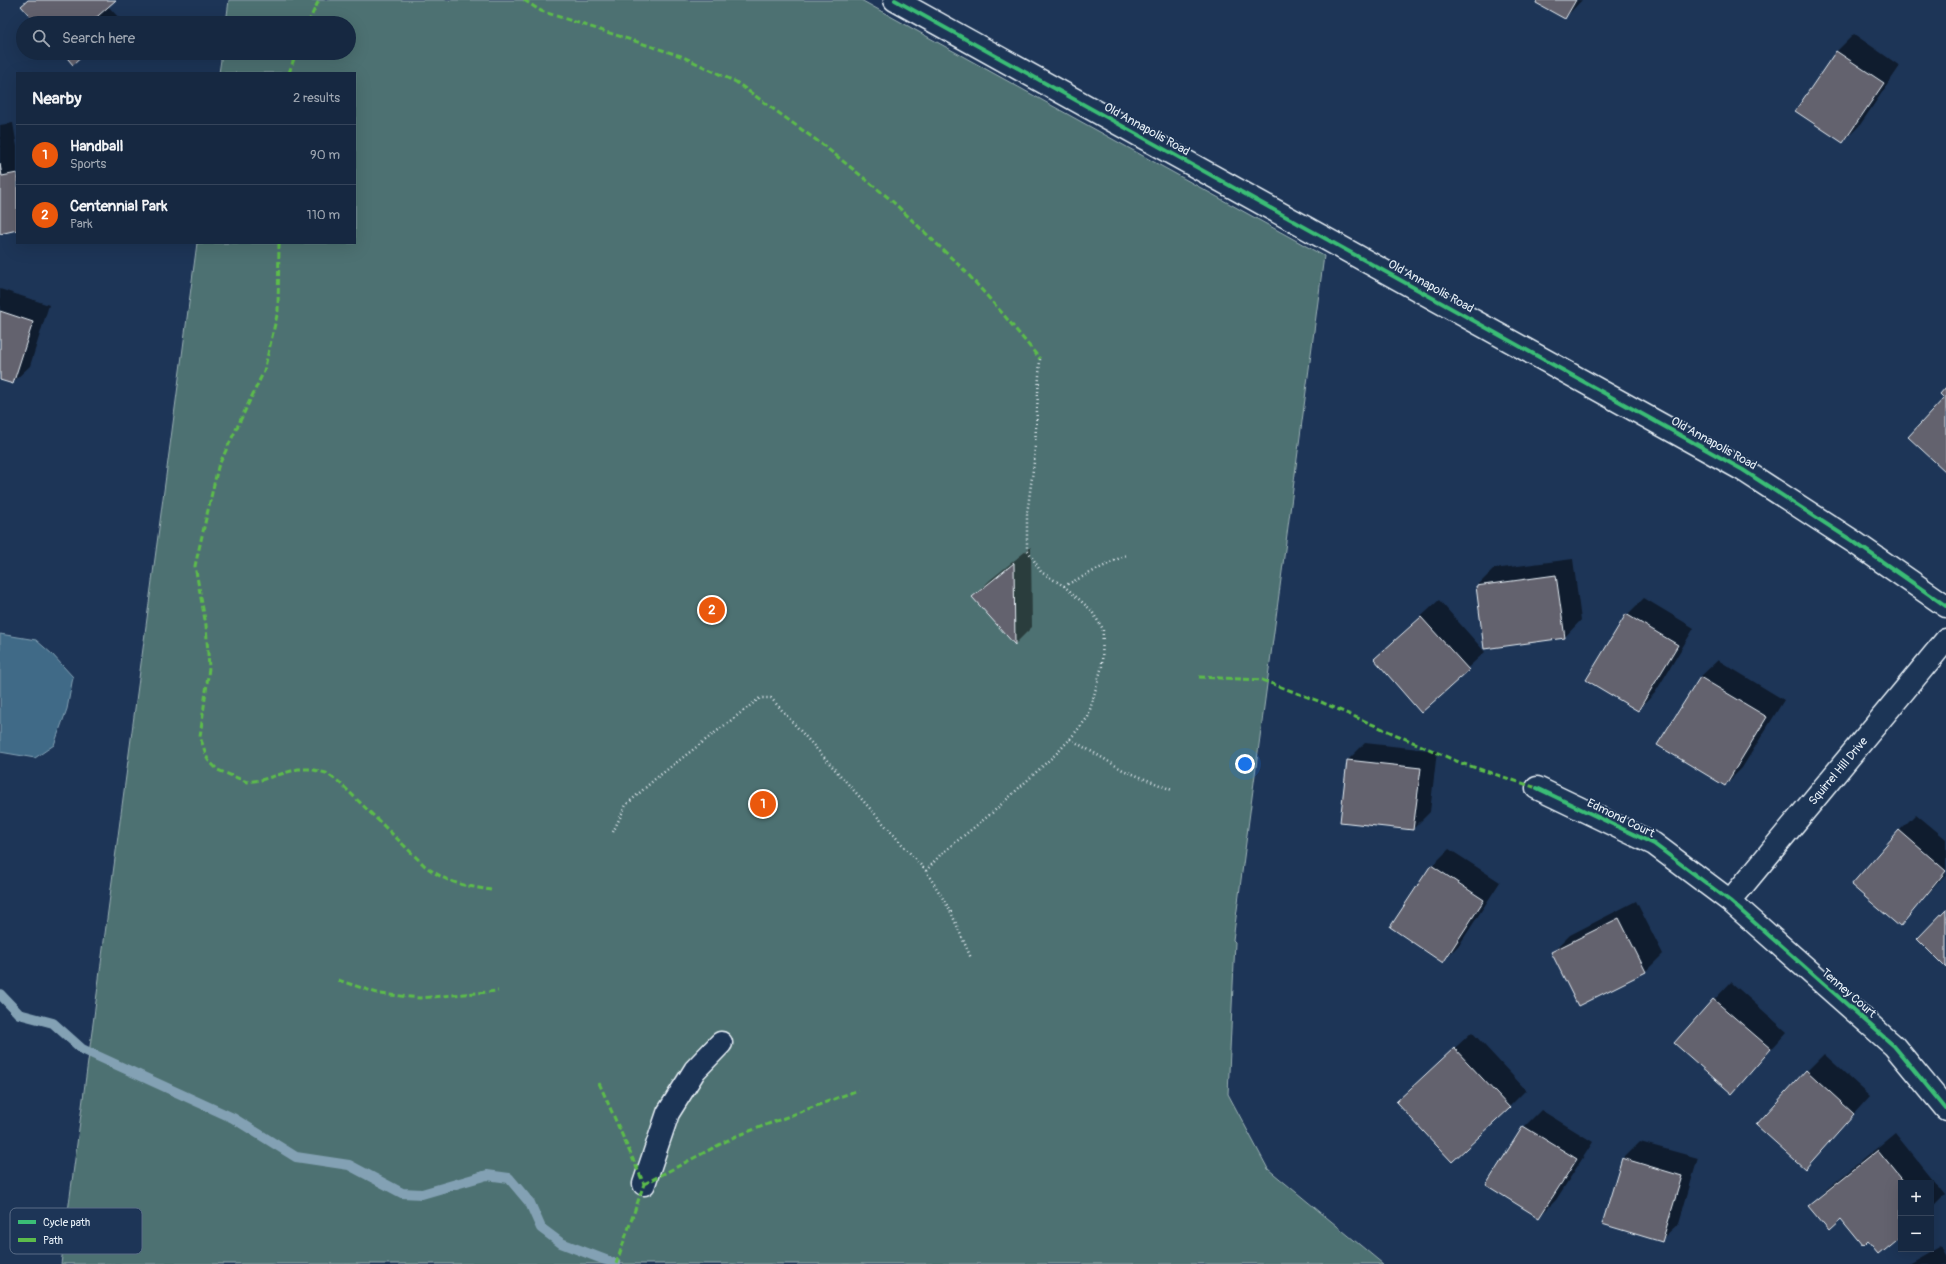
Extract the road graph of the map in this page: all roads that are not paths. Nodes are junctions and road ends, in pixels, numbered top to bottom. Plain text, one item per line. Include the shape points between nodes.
1 (895, 0) edge
2 (1946, 606) edge
3 (1946, 640) edge
4 (1537, 788) dead end
5 (1730, 901) junction
6 (721, 1043) dead end
7 (1946, 1109) edge
8 (644, 1184) dead end

1 - 2 street, Old Annapolis Road via 1743,470
3 - 5 street, Squirrel Hill Drive
4 - 5 street, Edmond Court via 1654,844
5 - 7 street, Tenney Court via 1894,1046
6 - 8 street via 695,1070 668,1113

